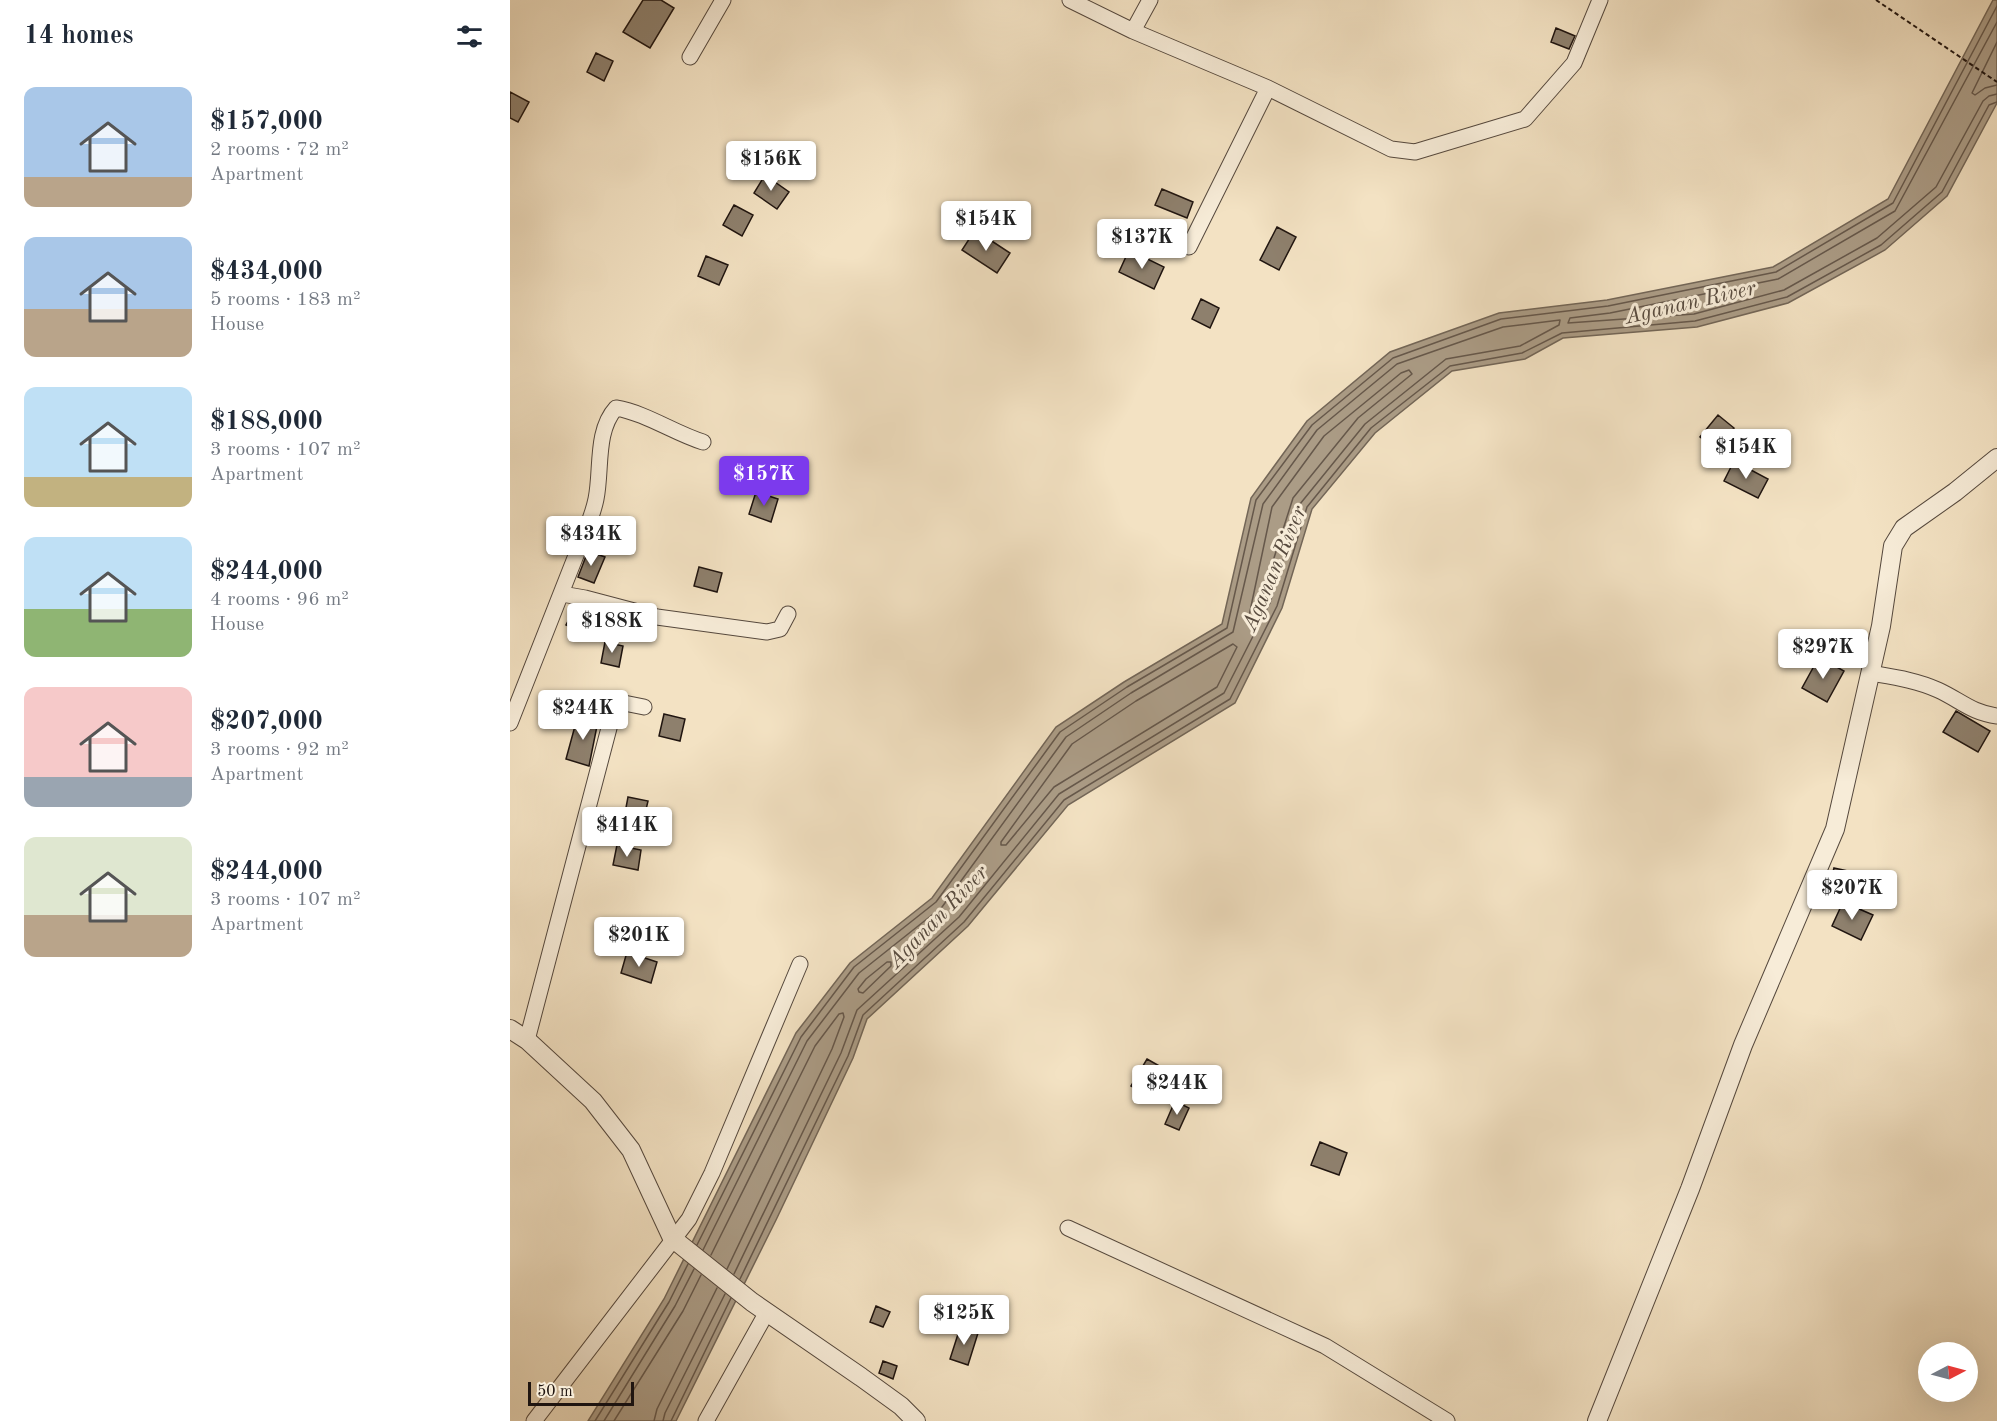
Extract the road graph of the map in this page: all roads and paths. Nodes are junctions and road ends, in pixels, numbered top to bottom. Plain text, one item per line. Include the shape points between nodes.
1 (723, 0) edge
2 (1070, 0) edge
3 (1150, 0) edge
4 (1600, 0) edge
5 (1876, 0) edge
6 (1133, 31) junction
7 (690, 57) dead end
8 (1997, 82) edge
9 (1268, 88) junction
10 (1189, 247) dead end
11 (703, 442) dead end
12 (1997, 458) edge
13 (562, 594) junction
14 (788, 614) dead end
15 (1870, 673) junction
16 (644, 707) dead end
17 (1997, 716) edge
18 (510, 723) edge
19 (800, 964) dead end
20 (510, 1029) edge
21 (526, 1040) junction
22 (1068, 1228) dead end
23 (676, 1240) junction
24 (759, 1307) junction
25 (534, 1421) edge
26 (706, 1421) edge
27 (916, 1421) edge
28 (1447, 1421) edge
29 (1597, 1421) edge

1 - 7 street
2 - 6 street
3 - 6 street
4 - 9 street via 1574,63 1526,119 1415,152 1391,149
5 - 8 path
6 - 9 street
9 - 10 street
11 - 13 street via 630,410 616,408 608,417 598,468 597,498
12 - 15 street via 1904,528 1893,546
13 - 14 street via 657,617 767,632 780,629
13 - 18 street
15 - 17 street via 1912,681 1938,690 1978,714
15 - 29 street via 1835,829 1743,1045
16 - 21 street via 619,702 614,709
19 - 23 street via 712,1173
20 - 21 street
21 - 23 street via 593,1101 631,1150
22 - 28 street via 1325,1346
23 - 24 street
23 - 25 street
24 - 26 street
24 - 27 street via 901,1406

